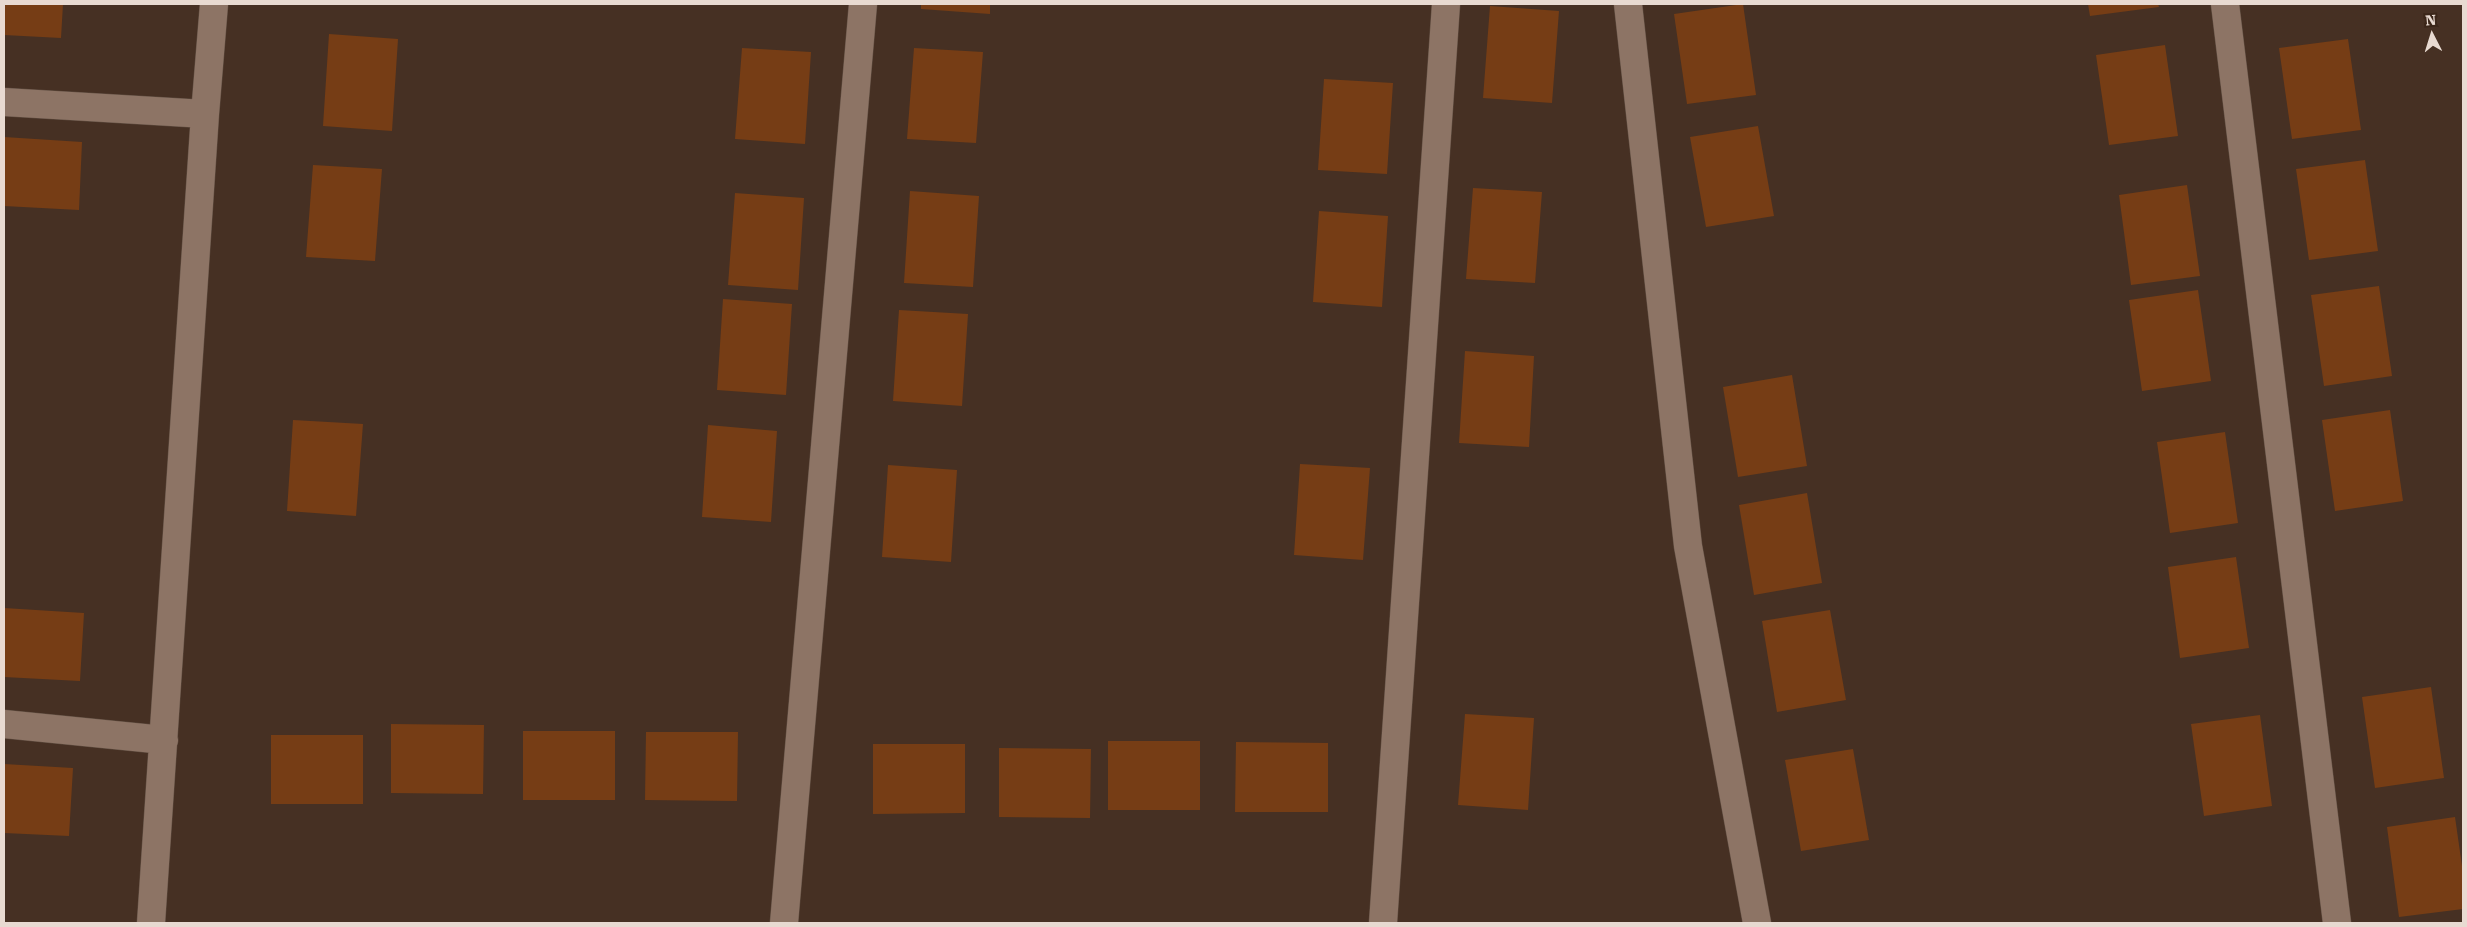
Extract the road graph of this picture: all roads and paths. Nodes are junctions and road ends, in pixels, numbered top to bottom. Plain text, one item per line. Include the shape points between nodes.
1 (214, 4) edge
2 (863, 4) edge
3 (1446, 4) edge
4 (1628, 4) edge
5 (2225, 4) edge
6 (4, 102) edge
7 (205, 114) junction
8 (4, 724) edge
9 (164, 740) junction
10 (151, 923) edge
11 (784, 923) edge
12 (1383, 923) edge
13 (1757, 923) edge
14 (2337, 923) edge

1 - 7 street
2 - 11 street
3 - 12 street
4 - 13 street via 1688,546
5 - 14 street
6 - 7 street
7 - 9 street
8 - 9 street
9 - 10 street

